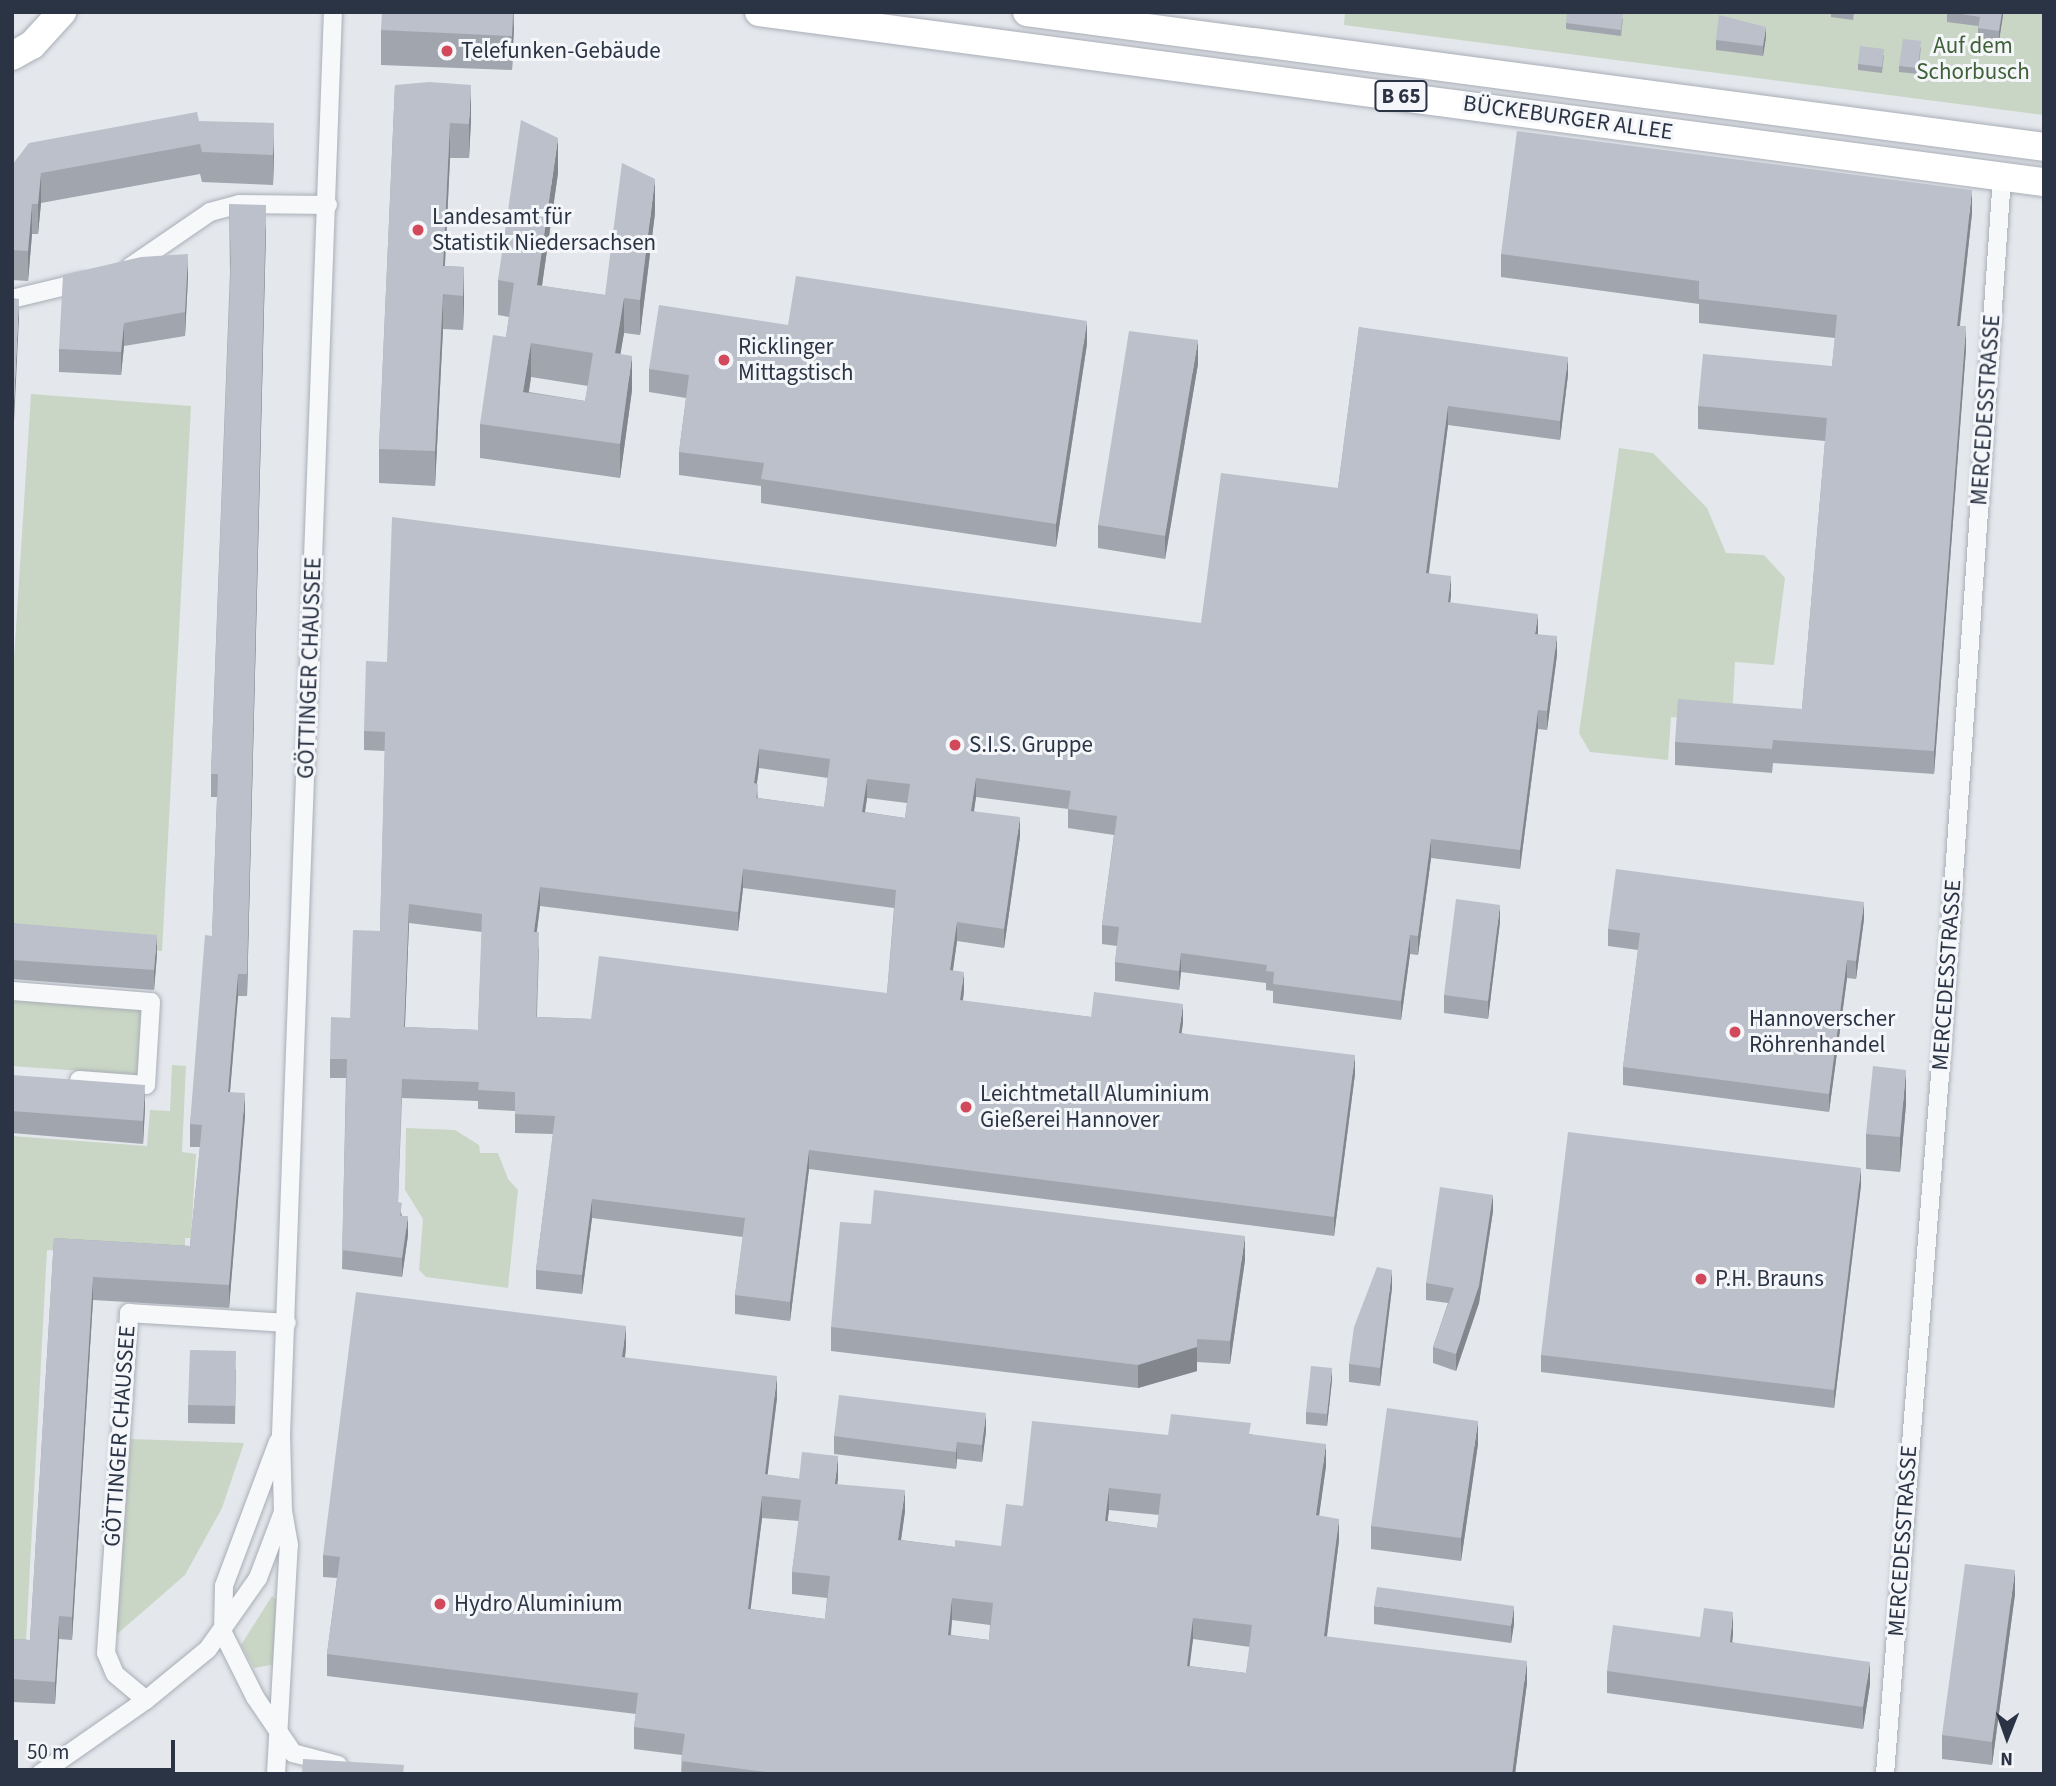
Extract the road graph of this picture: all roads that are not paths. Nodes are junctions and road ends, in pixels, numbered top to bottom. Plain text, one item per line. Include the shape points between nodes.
1 (83, 12) edge
2 (333, 12) edge
3 (759, 12) edge
4 (1027, 12) edge
5 (56, 20) edge
6 (14, 57) edge
7 (2044, 147) edge
8 (2002, 176) junction
9 (2044, 182) edge
10 (328, 205) junction
11 (12, 299) edge
12 (12, 991) edge
13 (66, 1079) edge
14 (287, 1323) junction
15 (281, 1435) junction
16 (283, 1512) junction
17 (223, 1633) junction
18 (146, 1700) junction
19 (277, 1732) junction
20 (358, 1767) edge
21 (40, 1774) edge
22 (276, 1774) edge
23 (1885, 1774) edge

1 - 5 main road
2 - 10 street, GÖTTINGER CHAUSSEE
3 - 8 main road, BÜCKEBURGER ALLEE / B 65
4 - 7 main road, BÜCKEBURGER ALLEE / B 65
5 - 6 main road
8 - 9 main road, BÜCKEBURGER ALLEE / B 65
8 - 23 street, MERCEDESSTRASSE via 1943,1037
10 - 11 street via 239,204 210,212 152,256 110,276
10 - 14 street, GÖTTINGER CHAUSSEE
12 - 13 street via 151,1002 146,1085
14 - 15 street, GÖTTINGER CHAUSSEE
14 - 18 street, GÖTTINGER CHAUSSEE via 129,1313 106,1653 115,1674
15 - 16 street, GÖTTINGER CHAUSSEE
15 - 17 street, GÖTTINGER CHAUSSEE via 224,1586
16 - 17 street, GÖTTINGER CHAUSSEE via 258,1578
16 - 19 street, GÖTTINGER CHAUSSEE via 289,1545
17 - 18 street
17 - 19 street
18 - 21 street
19 - 20 street via 293,1753
19 - 22 street, GÖTTINGER CHAUSSEE

